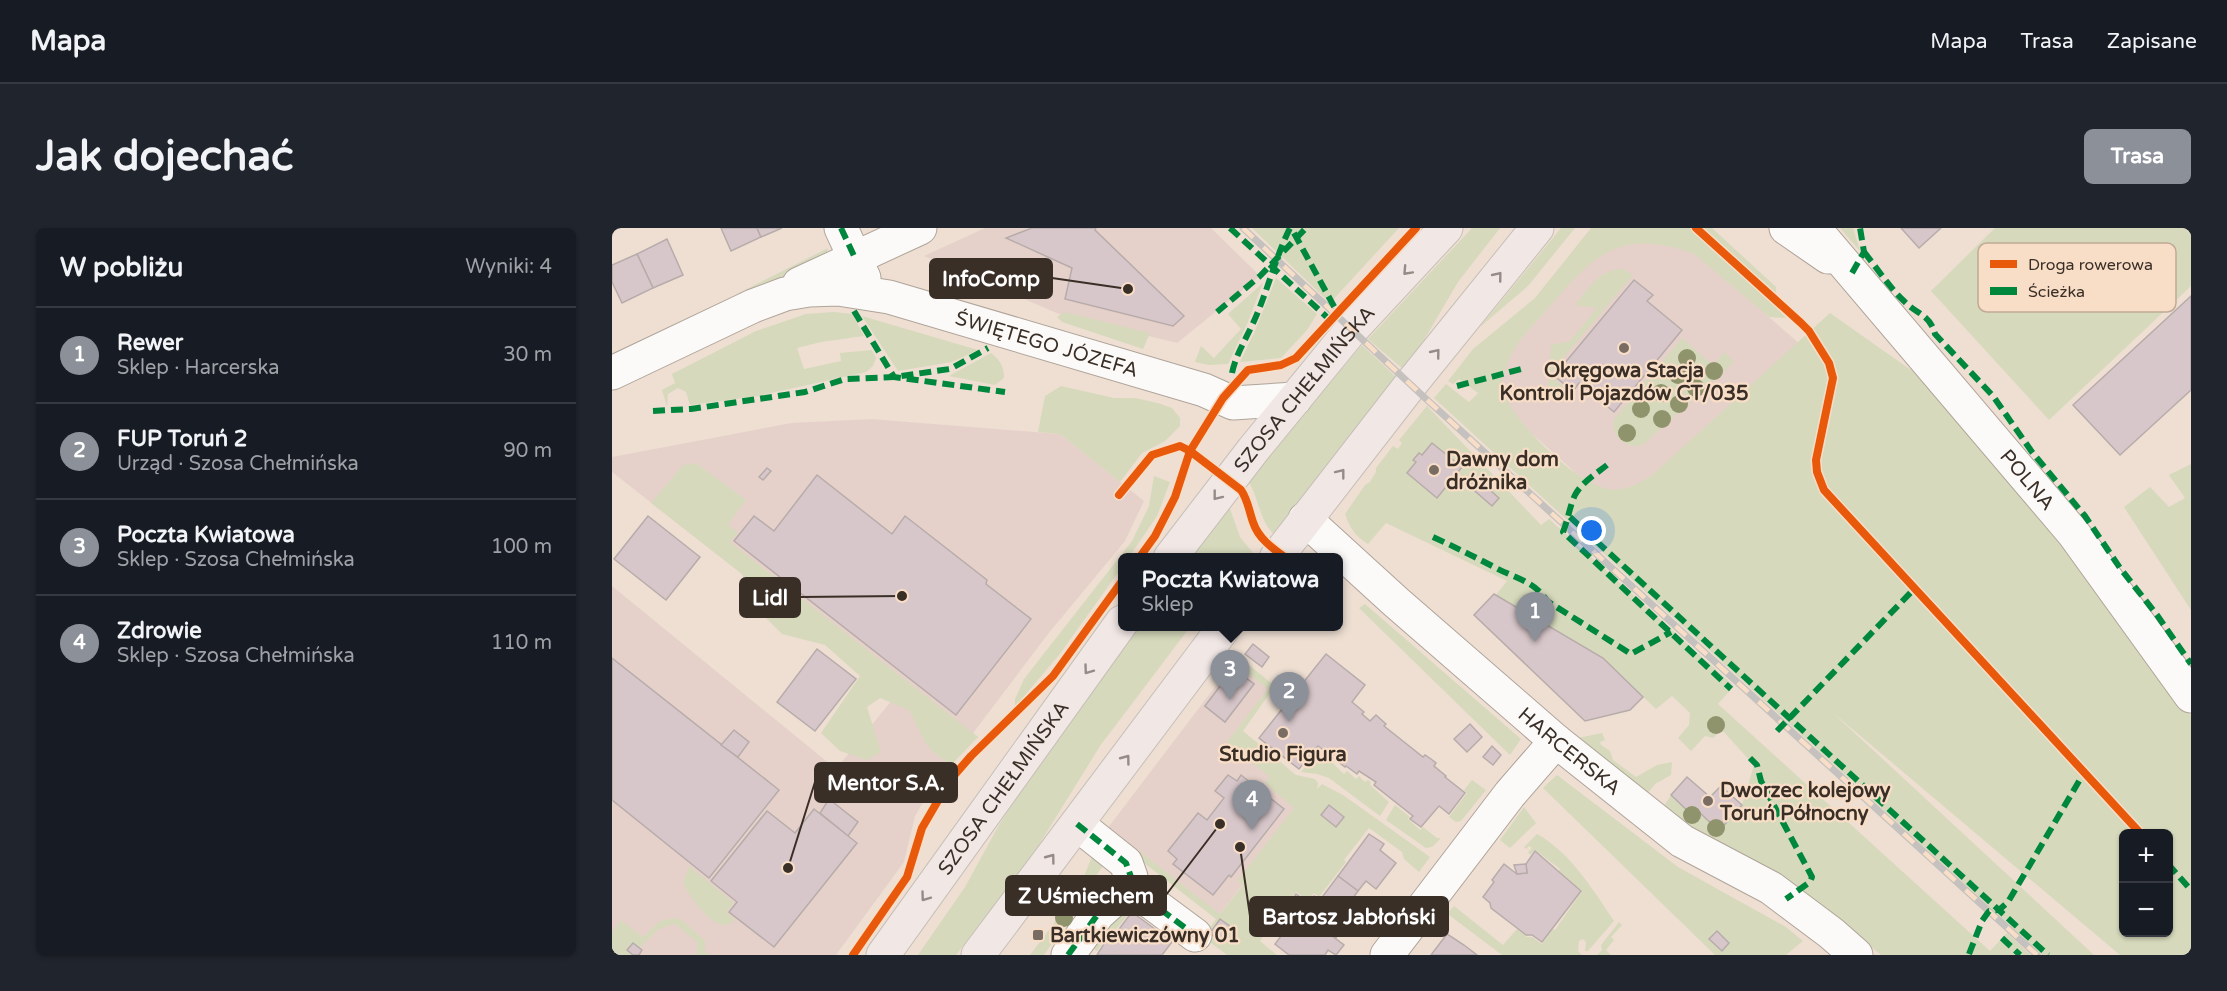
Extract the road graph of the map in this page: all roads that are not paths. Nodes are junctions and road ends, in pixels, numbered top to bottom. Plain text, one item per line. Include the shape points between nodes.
1 (841, 228) edge
2 (920, 228) edge
3 (1446, 228) edge
4 (1537, 228) edge
5 (1786, 228) edge
6 (1814, 228) edge
7 (855, 258) junction
8 (1852, 273) junction
9 (870, 293) junction
10 (753, 306) junction
11 (612, 373) edge
12 (1295, 399) junction
13 (1233, 403) junction
14 (1253, 450) junction
15 (1305, 519) junction
16 (1174, 553) edge
17 (1280, 553) edge
18 (1342, 553) edge
19 (1343, 554) edge
20 (1118, 628) edge
21 (1216, 634) edge
22 (2191, 696) edge
23 (1556, 741) junction
24 (1077, 824) junction
25 (1129, 886) junction
26 (1195, 935) dead end
27 (883, 955) edge
28 (978, 955) edge
29 (1068, 955) edge
30 (1387, 955) edge
31 (1857, 955) edge

1 - 7 street
2 - 7 street, ŚWIĘTEGO JÓZEFA
3 -> 12 main road, SZOSA CHEŁMIŃSKA via 1352,329
15 -> 4 main road
5 - 8 street, POLNA
6 - 8 street, POLNA
7 - 9 street
7 - 10 street, ŚWIĘTEGO JÓZEFA
8 - 22 street, POLNA via 2074,534
9 - 10 street, ŚWIĘTEGO JÓZEFA via 838,288 808,290
9 - 13 street, ŚWIĘTEGO JÓZEFA via 1204,390
10 - 11 street, ŚWIĘTEGO JÓZEFA
12 - 13 street, ŚWIĘTEGO JÓZEFA
12 - 14 main road, SZOSA CHEŁMIŃSKA
13 - 14 street
14 -> 16 main road, SZOSA CHEŁMIŃSKA
15 - 17 main road
15 - 18 street, HARCERSKA
19 - 23 street, HARCERSKA
20 -> 27 main road, SZOSA CHEŁMIŃSKA
24 -> 21 main road
23 - 30 street via 1510,794
23 - 31 street, HARCERSKA via 1682,842 1771,888
24 - 25 street via 1122,858 1129,868
28 -> 24 main road
25 - 26 street
25 - 29 street via 1098,914

